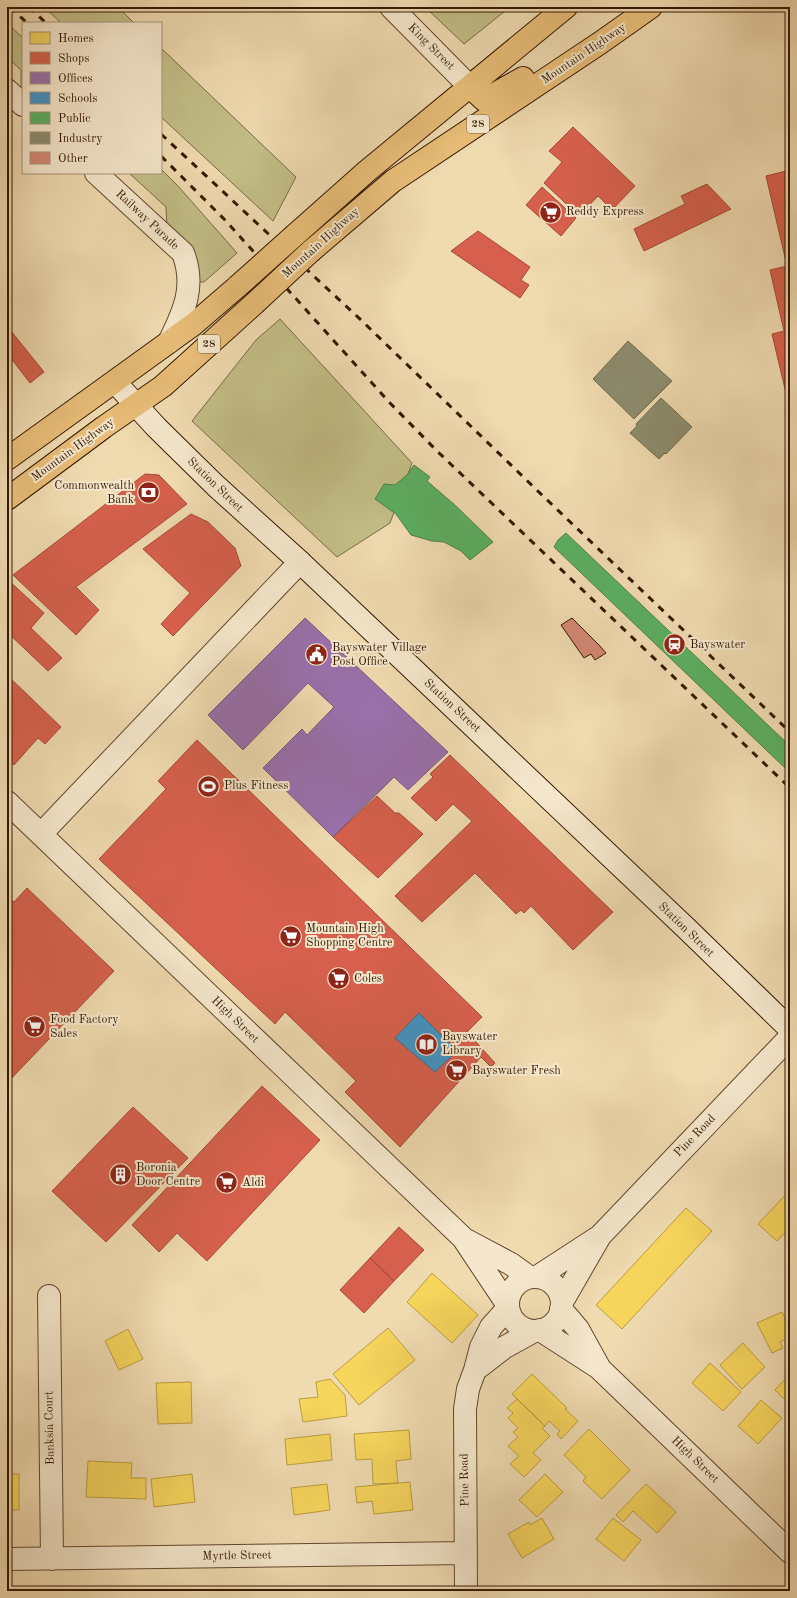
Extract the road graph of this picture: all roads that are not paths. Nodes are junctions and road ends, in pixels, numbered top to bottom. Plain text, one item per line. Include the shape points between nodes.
1 (391, 7) edge
2 (566, 7) edge
3 (645, 7) edge
4 (651, 7) edge
5 (470, 87) junction
6 (7, 90) edge
7 (22, 104) edge
8 (97, 174) edge
9 (169, 342) junction
10 (115, 382) junction
11 (136, 405) junction
12 (7, 459) edge
13 (7, 499) edge
14 (300, 562) junction
15 (7, 802) edge
16 (41, 834) junction
17 (790, 1029) edge
18 (790, 1037) edge
19 (600, 1236) junction
20 (463, 1238) junction
21 (533, 1277) junction
22 (49, 1296) dead end
23 (507, 1306) junction
24 (562, 1306) junction
25 (537, 1331) junction
26 (599, 1368) junction
27 (476, 1370) junction
28 (790, 1552) edge
29 (466, 1553) junction
30 (7, 1559) edge
31 (52, 1559) junction
32 (466, 1591) edge

1 - 5 street, King Street
2 - 5 main road, Mountain Highway / 28
3 - 5 main road via 484,100
4 - 11 main road, Mountain Highway / 28, bridge via 393,181 311,251 163,386
5 - 9 main road, Mountain Highway / 28, bridge via 367,171 238,286
6 - 7 street
8 - 9 street, Railway Parade via 183,253 189,276 187,297
9 - 10 main road, Mountain Highway / 28
10 - 11 street, Station Street
10 - 12 main road, Mountain Highway / 28
11 - 13 main road, Mountain Highway / 28
11 - 14 street, Station Street via 216,486
14 - 16 street
14 - 17 street, Station Street
15 - 16 street, High Street
16 - 20 street, High Street
18 - 19 street, Pine Road
19 - 21 street, Pine Road
19 - 24 street, Pine Road
20 - 21 street, High Street
20 - 23 street, High Street
21 - 23 street via 518,1282 510,1292
21 - 24 street via 546,1279 554,1285 560,1293
22 - 31 street, Banksia Court
23 - 25 street via 517,1324 525,1329
23 - 27 street, Pine Road via 481,1348
24 - 25 street via 557,1319 550,1326
24 - 26 street, High Street
25 - 26 street, High Street
25 - 27 street, Pine Road via 505,1348
26 - 28 street, High Street
27 - 29 street, Pine Road via 468,1389 465,1408
29 - 31 street, Myrtle Street
29 - 32 street, Pine Road
30 - 31 street, Myrtle Street

